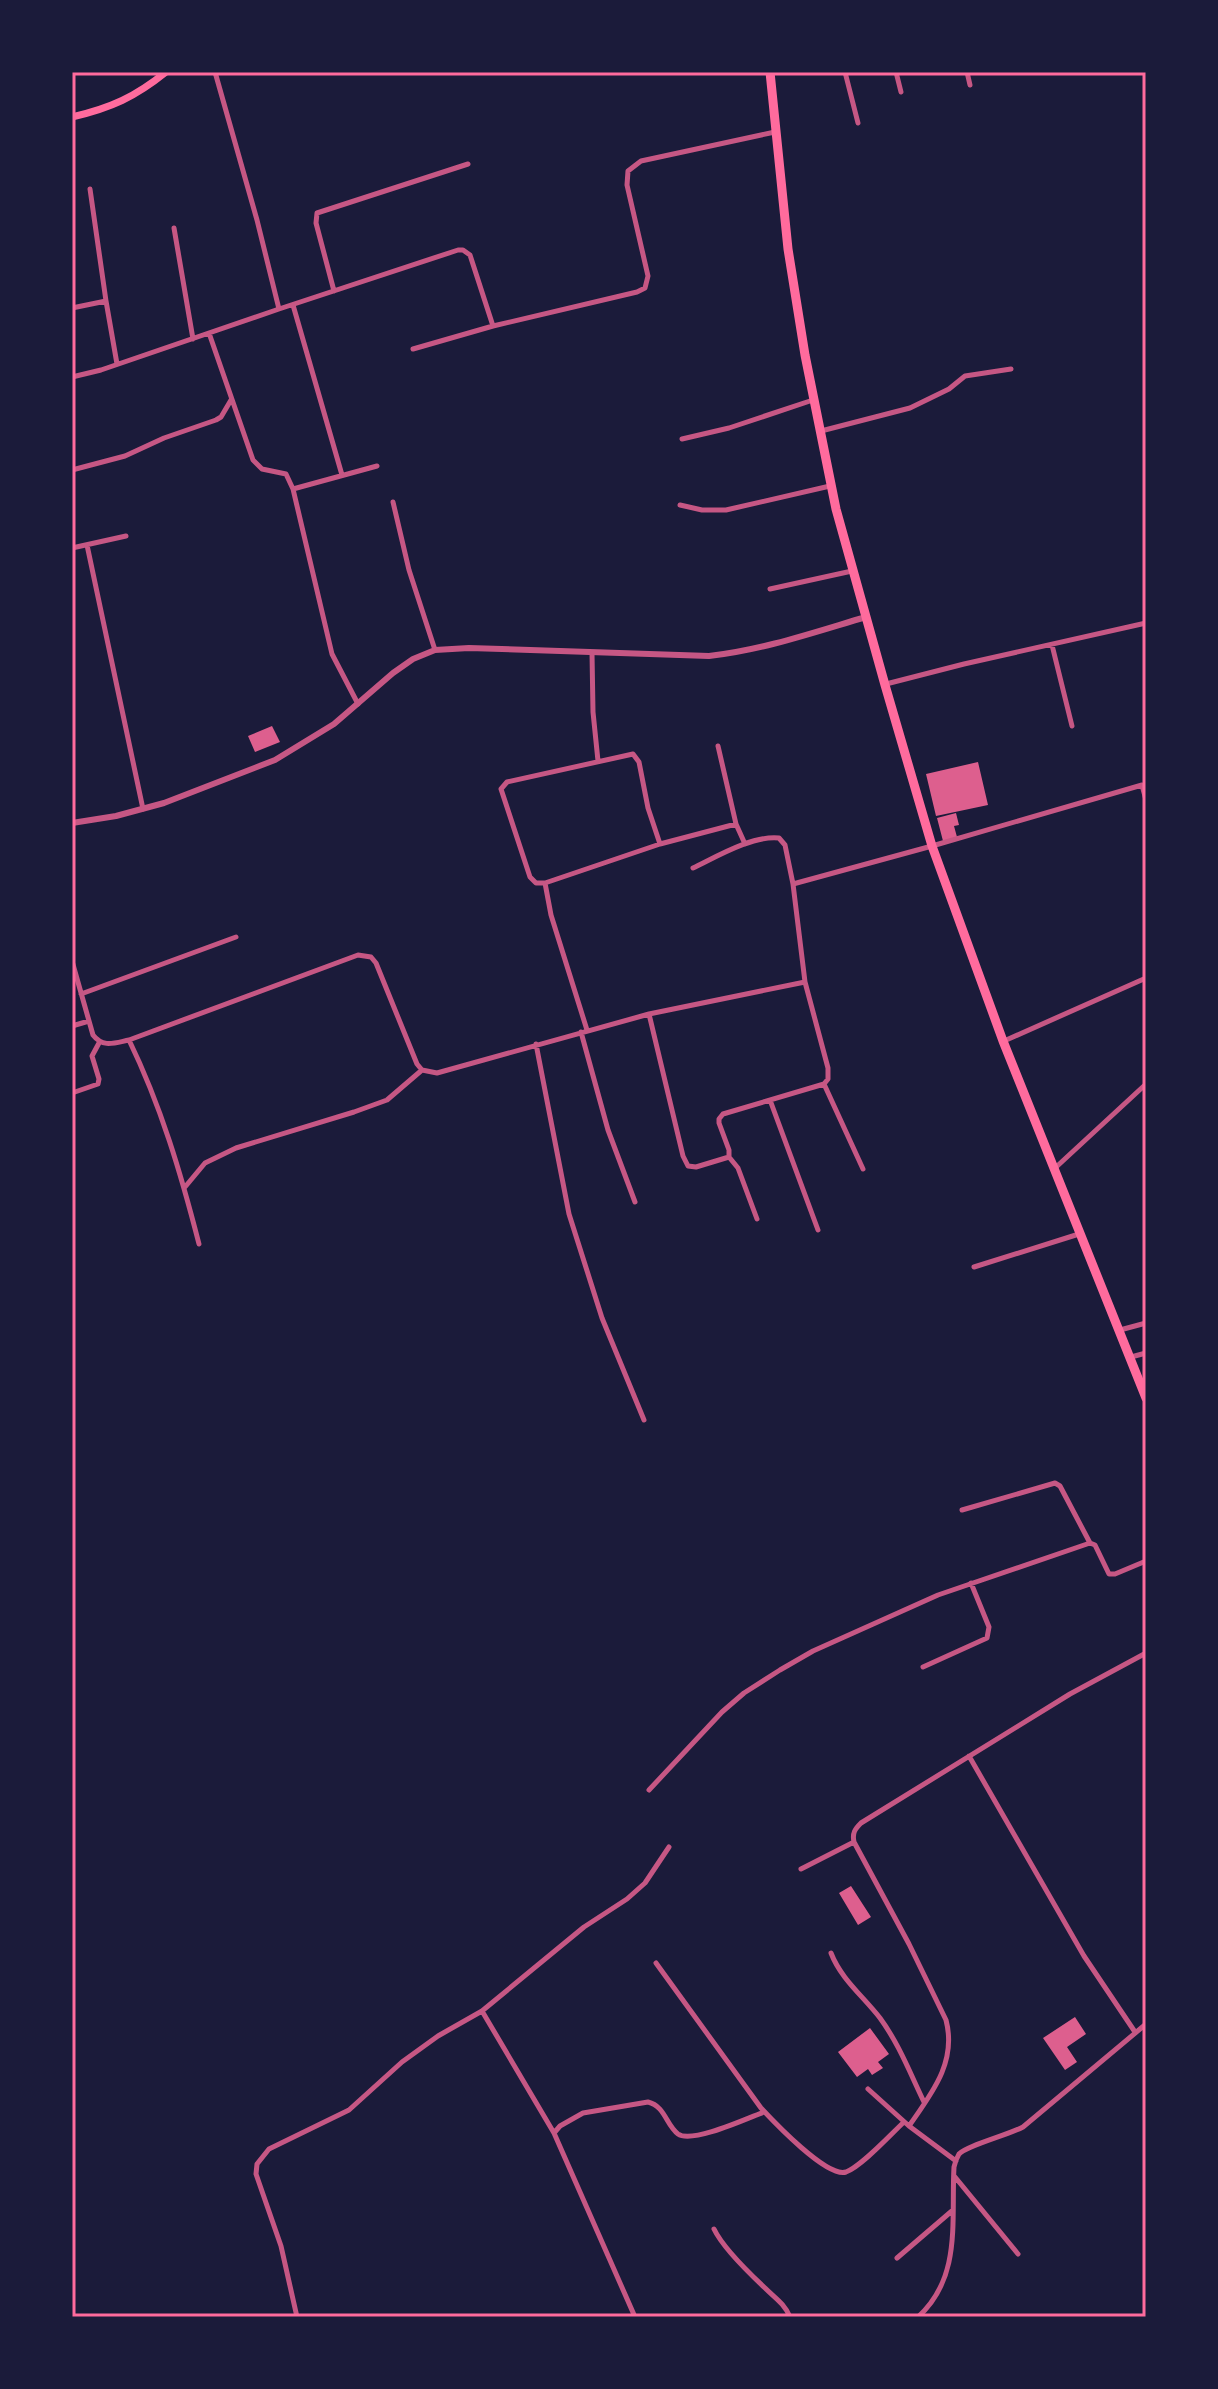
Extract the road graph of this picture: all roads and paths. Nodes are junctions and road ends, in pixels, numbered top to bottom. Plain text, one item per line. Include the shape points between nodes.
1 (166, 72) edge
2 (215, 72) edge
3 (770, 72) edge
4 (845, 72) edge
5 (896, 72) edge
6 (967, 72) edge
7 (970, 85) dead end
8 (901, 92) dead end
9 (72, 117) edge
10 (858, 123) dead end
11 (776, 132) junction
12 (468, 164) dead end
13 (90, 189) dead end
14 (174, 228) dead end
15 (334, 291) junction
16 (106, 301) junction
17 (293, 305) junction
18 (72, 308) edge
19 (279, 309) junction
20 (493, 326) junction
21 (209, 333) junction
22 (193, 339) junction
23 (413, 349) dead end
24 (117, 364) junction
25 (1011, 369) dead end
26 (72, 377) edge
27 (231, 399) junction
28 (814, 400) junction
29 (820, 431) junction
30 (682, 439) dead end
31 (377, 466) dead end
32 (72, 470) edge
33 (342, 475) junction
34 (831, 486) junction
35 (293, 489) junction
36 (393, 502) dead end
37 (680, 505) dead end
38 (126, 536) dead end
39 (87, 545) junction
40 (72, 548) edge
41 (853, 571) junction
42 (770, 589) dead end
43 (866, 617) junction
44 (1146, 623) edge
45 (1052, 645) junction
46 (435, 650) junction
47 (592, 653) junction
48 (885, 685) junction
49 (358, 704) junction
50 (1072, 726) dead end
51 (718, 746) dead end
52 (598, 761) junction
53 (1144, 784) edge
54 (1146, 800) edge
55 (143, 809) junction
56 (72, 823) edge
57 (736, 824) junction
58 (660, 844) junction
59 (745, 844) junction
60 (932, 846) junction
61 (693, 868) dead end
62 (545, 883) junction
63 (793, 884) junction
64 (236, 937) dead end
65 (72, 961) edge
66 (1146, 978) edge
67 (805, 982) junction
68 (81, 994) junction
69 (649, 1014) junction
70 (89, 1021) junction
71 (72, 1026) edge
72 (584, 1031) junction
73 (129, 1040) junction
74 (1003, 1041) junction
75 (99, 1043) junction
76 (536, 1044) junction
77 (422, 1070) junction
78 (824, 1084) junction
79 (1146, 1084) edge
80 (72, 1093) edge
81 (770, 1100) junction
82 (729, 1157) junction
83 (863, 1169) dead end
84 (1054, 1169) junction
85 (185, 1187) junction
86 (635, 1202) dead end
87 (757, 1219) dead end
88 (818, 1230) dead end
89 (1080, 1233) junction
90 (199, 1244) dead end
91 (974, 1267) dead end
92 (1146, 1323) edge
93 (1119, 1331) junction
94 (1146, 1353) edge
95 (1130, 1357) junction
96 (1146, 1398) edge
97 (644, 1420) dead end
98 (962, 1510) dead end
99 (1090, 1543) junction
100 (1146, 1561) edge
101 (971, 1583) junction
102 (1146, 1653) edge
103 (923, 1667) dead end
104 (969, 1756) junction
105 (649, 1790) dead end
106 (854, 1842) junction
107 (669, 1847) dead end
108 (801, 1869) dead end
109 (831, 1953) dead end
110 (656, 1963) dead end
111 (482, 2011) junction
112 (1146, 2024) edge
113 (1135, 2032) junction
114 (868, 2089) dead end
115 (924, 2103) junction
116 (764, 2112) junction
117 (907, 2124) junction
118 (554, 2133) junction
119 (956, 2161) junction
120 (954, 2176) junction
121 (954, 2210) junction
122 (714, 2229) dead end
123 (1018, 2254) dead end
124 (897, 2258) dead end
125 (297, 2317) edge
126 (635, 2317) edge
127 (790, 2317) edge
128 (918, 2317) edge

1 - 9 main road via 121,102
2 - 19 street
3 - 11 highway
4 - 10 street
5 - 8 street
6 - 7 street
11 - 20 street via 641,161 628,171 648,276 645,288
11 - 28 highway via 796,307
12 - 15 street via 317,213
13 - 16 street
14 - 22 street
15 - 17 street
15 - 20 street via 463,250 470,255
16 - 18 street
16 - 24 street
17 - 19 street
17 - 33 street
19 - 21 street
20 - 23 street
21 - 22 street
21 - 27 street
22 - 24 street
24 - 26 street
25 - 29 street via 965,376 910,408
27 - 32 street via 216,420 125,456
27 - 35 street via 253,460 262,469 286,474
28 - 29 highway
28 - 30 street
29 - 34 highway
31 - 33 street
33 - 35 street
34 - 37 street via 726,510
34 - 41 highway
35 - 49 street via 332,654
36 - 46 street
38 - 39 street
39 - 40 street
39 - 55 street
41 - 42 street
41 - 43 highway
43 - 47 street via 731,654
43 - 48 highway
44 - 45 street
45 - 48 street
45 - 50 street
46 - 47 street
46 - 49 street via 393,673
47 - 52 street
48 - 60 highway
49 - 55 street via 275,760
51 - 57 street
52 - 58 street via 630,754 637,758
52 - 62 street via 507,782 501,789 530,877
53 - 54 street
53 - 60 street
55 - 56 street
57 - 58 street
57 - 59 street
58 - 62 street
59 - 61 street
59 - 63 street via 772,837 782,840
60 - 63 street
60 - 74 highway
62 - 72 street
63 - 67 street
64 - 68 street
65 - 68 street
66 - 74 street
67 - 69 street
67 - 78 street via 828,1068
68 - 70 street
69 - 72 street
69 - 82 street via 688,1166
70 - 71 street
70 - 75 street
72 - 76 street
72 - 86 street via 608,1130
73 - 75 street
73 - 77 street via 366,955 376,963
73 - 85 street via 157,1102
74 - 84 highway
75 - 80 street via 92,1056 98,1084
76 - 77 street via 437,1073
76 - 97 street via 569,1214 602,1318
77 - 85 street via 387,1100 236,1148 205,1163
78 - 81 street
78 - 83 street
79 - 84 street
81 - 82 street via 720,1116
81 - 88 street
82 - 87 street
84 - 89 highway
85 - 90 street
89 - 91 street
89 - 93 highway
92 - 93 street
93 - 95 highway
94 - 95 street
95 - 96 highway
98 - 99 street via 1055,1483
99 - 100 street via 1109,1574
99 - 101 street
101 - 103 street via 989,1635
101 - 105 street via 854,1632 744,1693
102 - 104 street
104 - 106 street via 861,1823
104 - 113 street via 1084,1956
106 - 108 street
106 - 115 street via 946,2020 948,2060
107 - 111 street via 627,1899 584,1927
109 - 115 street via 900,2049
110 - 116 street
111 - 118 street
111 - 125 street via 402,2062 349,2110 261,2157 256,2174 281,2246
112 - 113 street
113 - 119 street via 1035,2118 1011,2134 964,2150
114 - 117 street
115 - 117 street
116 - 117 street via 836,2172 847,2172
116 - 118 street via 688,2136 677,2134 658,2106 648,2102 583,2113
117 - 119 street
118 - 126 street
119 - 120 street
120 - 121 street
120 - 123 street
121 - 124 street
121 - 128 street via 952,2260 937,2295
122 - 127 street

